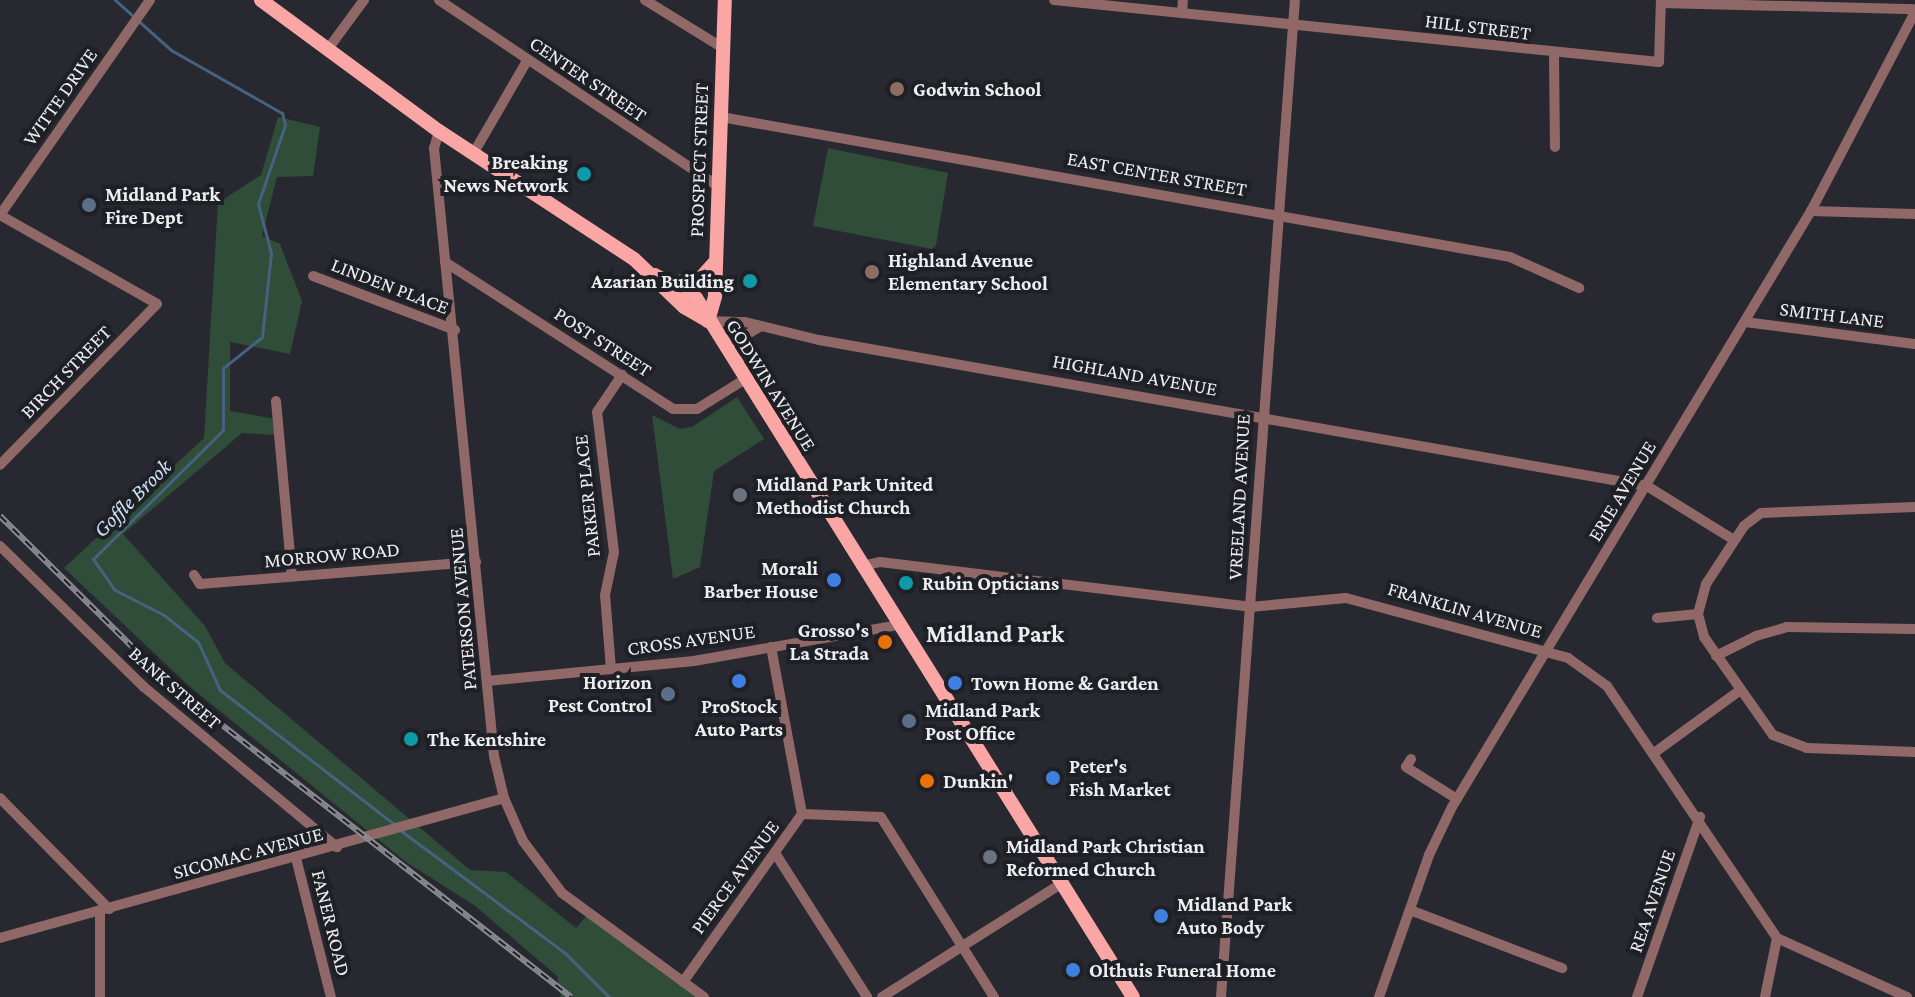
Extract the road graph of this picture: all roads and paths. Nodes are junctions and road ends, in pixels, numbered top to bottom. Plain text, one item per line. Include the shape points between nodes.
1 (150, 0) edge
2 (261, 0) edge
3 (364, 0) edge
4 (439, 0) edge
5 (645, 0) edge
6 (725, 0) edge
7 (1054, 0) edge
8 (1183, 0) edge
9 (1295, 0) edge
10 (1661, 2) edge
11 (1915, 10) edge
12 (1182, 13) junction
13 (1293, 23) junction
14 (723, 48) junction
15 (328, 49) junction
16 (1554, 54) junction
17 (527, 61) junction
18 (721, 117) junction
19 (439, 131) junction
20 (1555, 147) dead end
21 (473, 154) junction
22 (719, 187) junction
23 (1811, 211) junction
24 (1282, 214) junction
25 (1915, 214) edge
26 (0, 215) edge
27 (716, 260) junction
28 (445, 262) junction
29 (655, 275) junction
30 (313, 276) dead end
31 (674, 282) junction
32 (1579, 288) dead end
33 (708, 321) junction
34 (1745, 322) junction
35 (759, 327) junction
36 (455, 330) junction
37 (1915, 344) edge
38 (734, 364) junction
39 (622, 375) junction
40 (744, 380) junction
41 (276, 401) dead end
42 (1261, 416) junction
43 (0, 465) edge
44 (1647, 486) junction
45 (1915, 507) edge
46 (1734, 540) junction
47 (0, 546) edge
48 (476, 562) junction
49 (861, 566) junction
50 (194, 575) dead end
51 (292, 576) junction
52 (1250, 607) junction
53 (1698, 614) junction
54 (1657, 618) dead end
55 (898, 625) junction
56 (1915, 629) edge
57 (771, 647) junction
58 (1547, 652) junction
59 (1716, 656) junction
60 (611, 669) junction
61 (487, 681) junction
62 (1739, 691) junction
63 (1915, 752) edge
64 (1654, 753) junction
65 (1411, 759) dead end
66 (0, 798) edge
67 (504, 798) junction
68 (1457, 799) junction
69 (802, 814) junction
70 (1700, 817) junction
71 (337, 847) junction
72 (775, 853) junction
73 (296, 858) junction
74 (1062, 883) junction
75 (1410, 910) junction
76 (105, 911) junction
77 (0, 938) edge
78 (1777, 938) junction
79 (964, 946) junction
80 (1562, 968) dead end
81 (683, 982) junction
82 (100, 997) edge
83 (331, 997) edge
84 (704, 997) edge
85 (867, 997) edge
86 (882, 997) edge
87 (994, 997) edge
88 (1133, 997) edge
89 (1221, 997) edge
90 (1379, 997) edge
91 (1637, 997) edge
92 (1765, 997) edge
93 (1907, 997) edge

1 - 26 street, WITTE DRIVE
2 - 15 main road, GODWIN AVENUE
3 - 15 street
4 - 17 street, CENTER STREET
5 - 14 street
6 - 14 main road, PROSPECT STREET
7 - 12 street, HILL STREET
8 - 12 street
9 - 13 street, VREELAND AVENUE
10 - 11 street
10 - 16 street, HILL STREET via 1659,62
11 - 23 street, ERIE AVENUE
12 - 13 street, HILL STREET
13 - 16 street, HILL STREET
13 - 24 street, VREELAND AVENUE
14 - 18 main road, PROSPECT STREET
15 - 19 main road, GODWIN AVENUE
16 - 20 street
17 - 21 street
17 - 22 street, CENTER STREET
18 - 22 main road, PROSPECT STREET
18 - 24 street, EAST CENTER STREET
19 - 21 main road, GODWIN AVENUE
19 - 28 street, PATERSON AVENUE via 434,148
21 - 29 main road, GODWIN AVENUE
22 - 27 main road, PROSPECT STREET
23 - 25 street
23 - 34 street, ERIE AVENUE
24 - 32 street, EAST CENTER STREET via 1510,257
24 - 42 street, VREELAND AVENUE
26 - 43 street, BIRCH STREET via 157,304
27 - 31 main road via 698,281
27 - 33 main road, PROSPECT STREET
28 - 36 street, PATERSON AVENUE
28 - 39 street, POST STREET
29 - 31 main road, GODWIN AVENUE
29 - 33 main road, GODWIN AVENUE via 684,307
30 - 36 street, LINDEN PLACE
31 - 33 main road, GODWIN AVENUE via 696,298
33 - 35 street, HIGHLAND AVENUE via 729,319
33 - 38 main road, GODWIN AVENUE
34 - 37 street, SMITH LANE
34 - 44 street, ERIE AVENUE
35 - 38 street via 741,338
35 - 42 street, HIGHLAND AVENUE
36 - 48 street, PATERSON AVENUE
38 - 40 main road, GODWIN AVENUE
39 - 40 street, POST STREET via 680,411 697,409
39 - 60 street, PARKER PLACE via 597,412 614,552 605,595
40 - 49 main road, GODWIN AVENUE
41 - 51 street
42 - 44 street, HIGHLAND AVENUE
42 - 52 street, VREELAND AVENUE
44 - 46 street
44 - 58 street, ERIE AVENUE
45 - 46 street via 1771,510 1751,519
46 - 53 street via 1706,584
47 - 71 street, BANK STREET via 144,687
48 - 51 street, MORROW ROAD
48 - 61 street, PATERSON AVENUE
49 - 52 street, FRANKLIN AVENUE via 880,562
49 - 55 main road, GODWIN AVENUE
50 - 51 street, MORROW ROAD via 200,584
52 - 58 street, FRANKLIN AVENUE via 1346,598
52 - 89 street, VREELAND AVENUE
53 - 54 street
53 - 59 street
55 - 57 street, CROSS AVENUE
55 - 74 main road, GODWIN AVENUE
56 - 59 street via 1787,627
57 - 60 street, CROSS AVENUE
57 - 69 street, PIERCE AVENUE
58 - 64 street, FRANKLIN AVENUE via 1596,675
58 - 68 street, ERIE AVENUE
59 - 62 street
60 - 61 street, CROSS AVENUE
61 - 67 street, PATERSON AVENUE
62 - 63 street via 1764,726 1796,746
62 - 64 street
64 - 70 street, FRANKLIN AVENUE
65 - 68 street via 1406,767
66 - 76 street
67 - 71 street, SICOMAC AVENUE
67 - 81 street, PATERSON AVENUE via 523,841 562,893
68 - 75 street, ERIE AVENUE
69 - 72 street, PIERCE AVENUE
69 - 79 street via 881,817
70 - 78 street, FRANKLIN AVENUE
70 - 91 street, REA AVENUE
71 - 73 street, SICOMAC AVENUE
72 - 81 street, PIERCE AVENUE
72 - 85 street
73 - 76 street, SICOMAC AVENUE
73 - 83 street, FANER ROAD
74 - 79 street
74 - 88 main road, GODWIN AVENUE
75 - 80 street
75 - 90 street, ERIE AVENUE
76 - 77 street, SICOMAC AVENUE
76 - 82 street
78 - 92 street
78 - 93 street
79 - 86 street
79 - 87 street
81 - 84 street, PATERSON AVENUE

